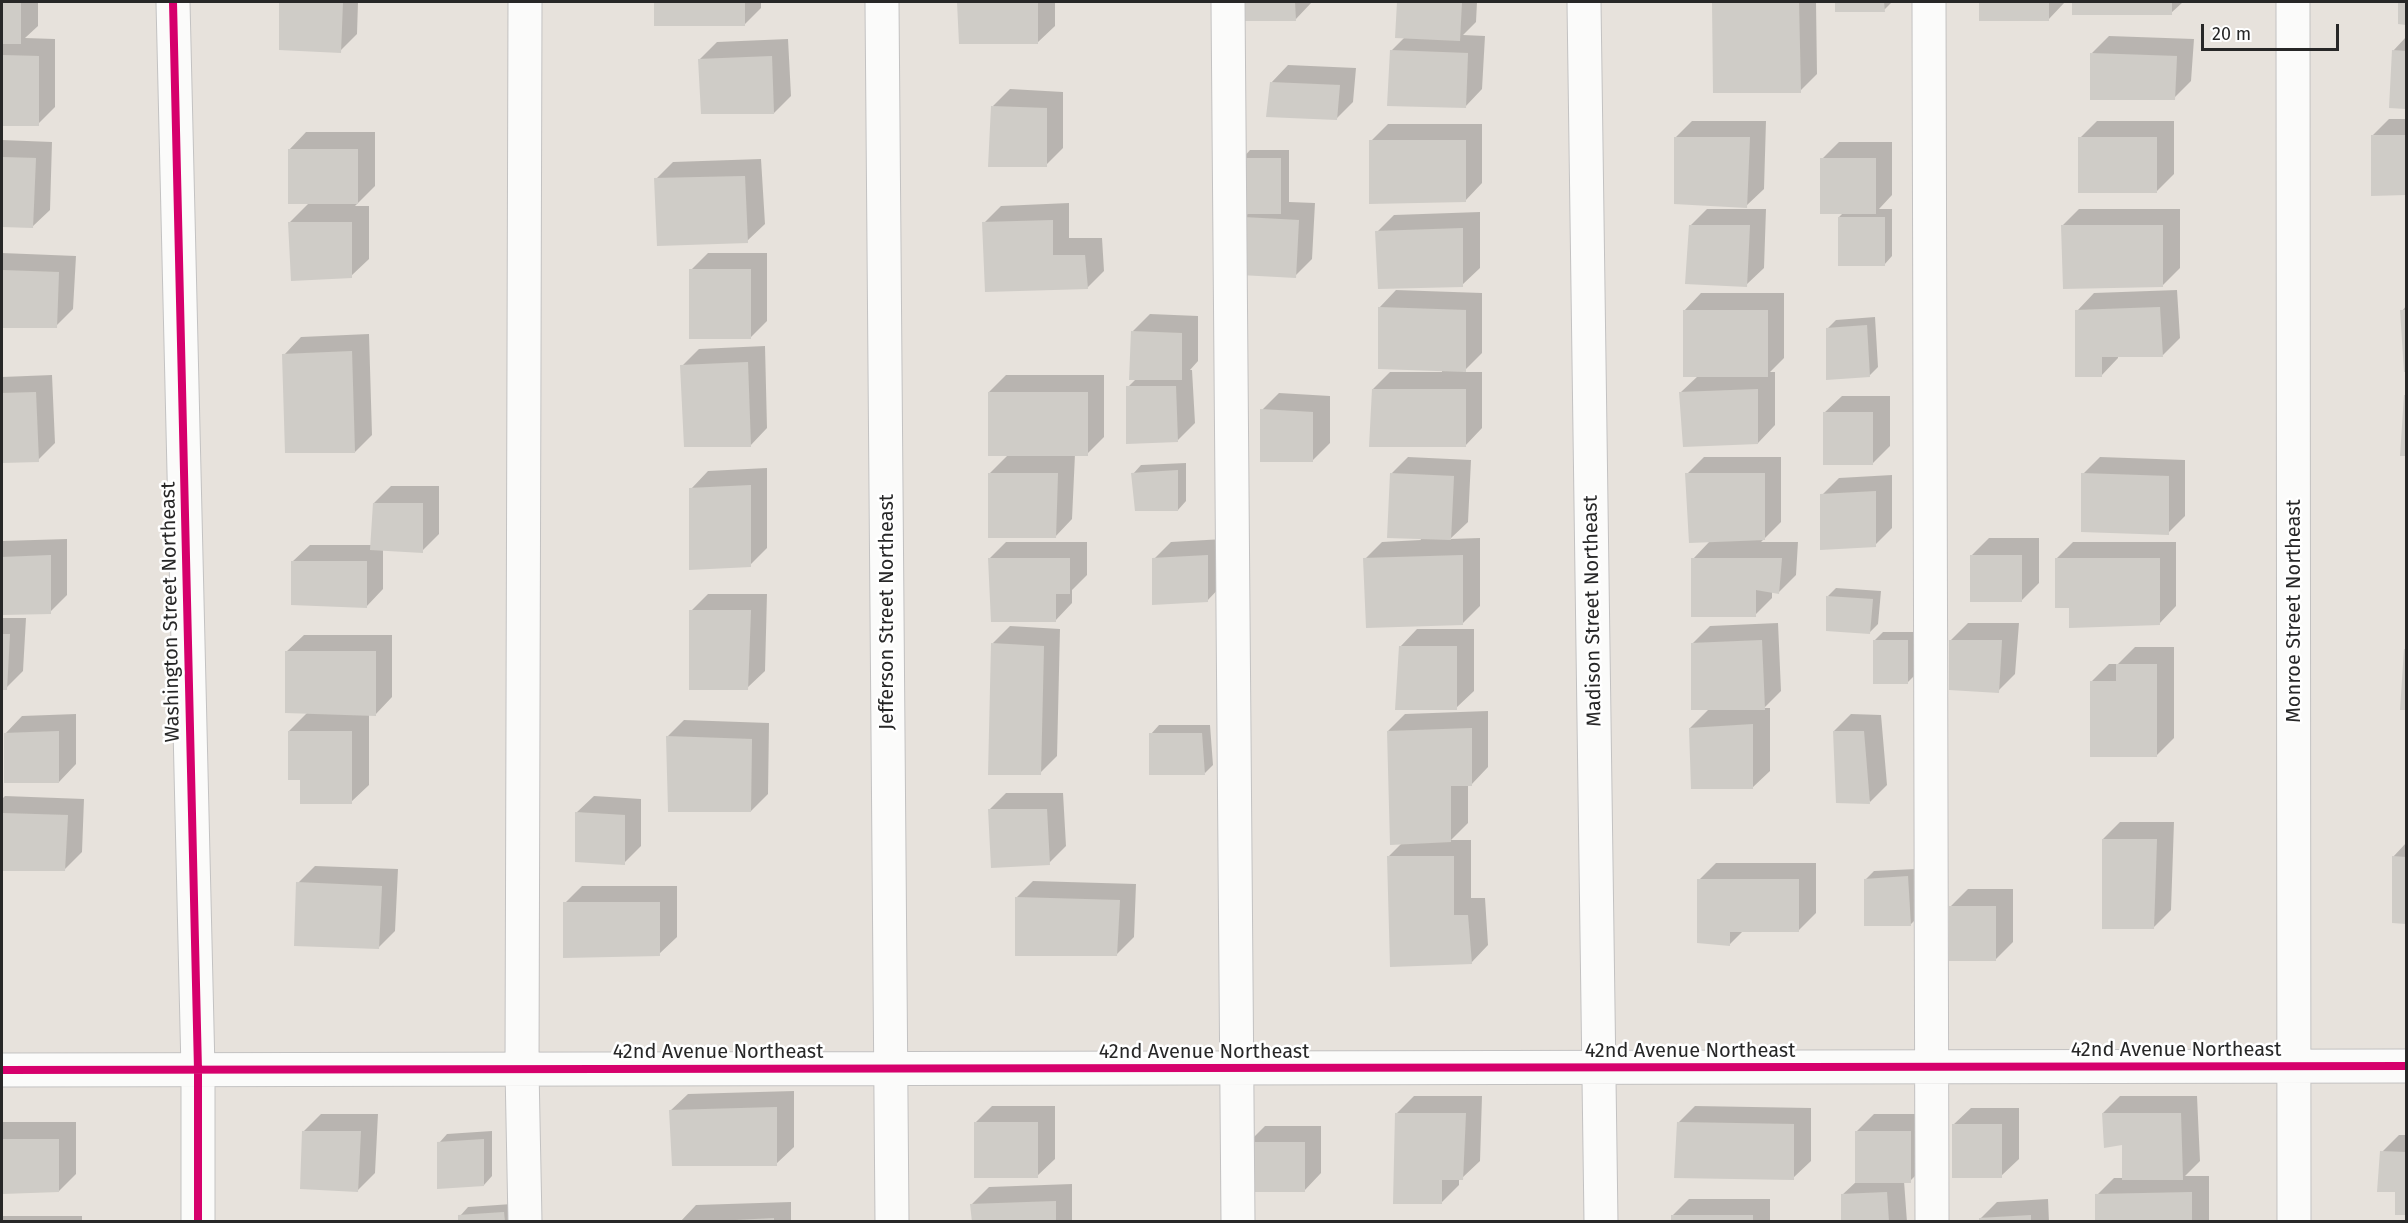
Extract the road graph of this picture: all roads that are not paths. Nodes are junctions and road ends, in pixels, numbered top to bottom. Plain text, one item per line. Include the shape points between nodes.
1 (173, 2) edge
2 (525, 2) edge
3 (882, 2) edge
4 (1228, 2) edge
5 (1584, 2) edge
6 (1929, 2) edge
7 (2293, 2) edge
8 (2294, 1066) junction
9 (2406, 1066) edge
10 (1932, 1067) junction
11 (1600, 1068) junction
12 (522, 1069) junction
13 (891, 1069) junction
14 (1238, 1069) junction
15 (2, 1070) edge
16 (198, 1070) junction
17 (198, 1221) edge
18 (525, 1221) edge
19 (892, 1221) edge
20 (1238, 1221) edge
21 (1601, 1221) edge
22 (1932, 1221) edge
23 (2295, 1221) edge

1 - 16 street, Washington Street Northeast
2 - 12 street
3 - 13 street, Jefferson Street Northeast
4 - 14 street
5 - 11 street, Madison Street Northeast
6 - 10 street
7 - 8 street, Monroe Street Northeast
8 - 9 street, 42nd Avenue Northeast
8 - 10 street, 42nd Avenue Northeast
8 - 23 street, Monroe Street Northeast
10 - 11 street, 42nd Avenue Northeast
10 - 22 street
11 - 14 street, 42nd Avenue Northeast
11 - 21 street, Madison Street Northeast
12 - 13 street, 42nd Avenue Northeast
12 - 16 street, 42nd Avenue Northeast
12 - 18 street
13 - 14 street, 42nd Avenue Northeast
13 - 19 street, Jefferson Street Northeast
14 - 20 street
15 - 16 street, 42nd Avenue Northeast
16 - 17 street, Washington Street Northeast

